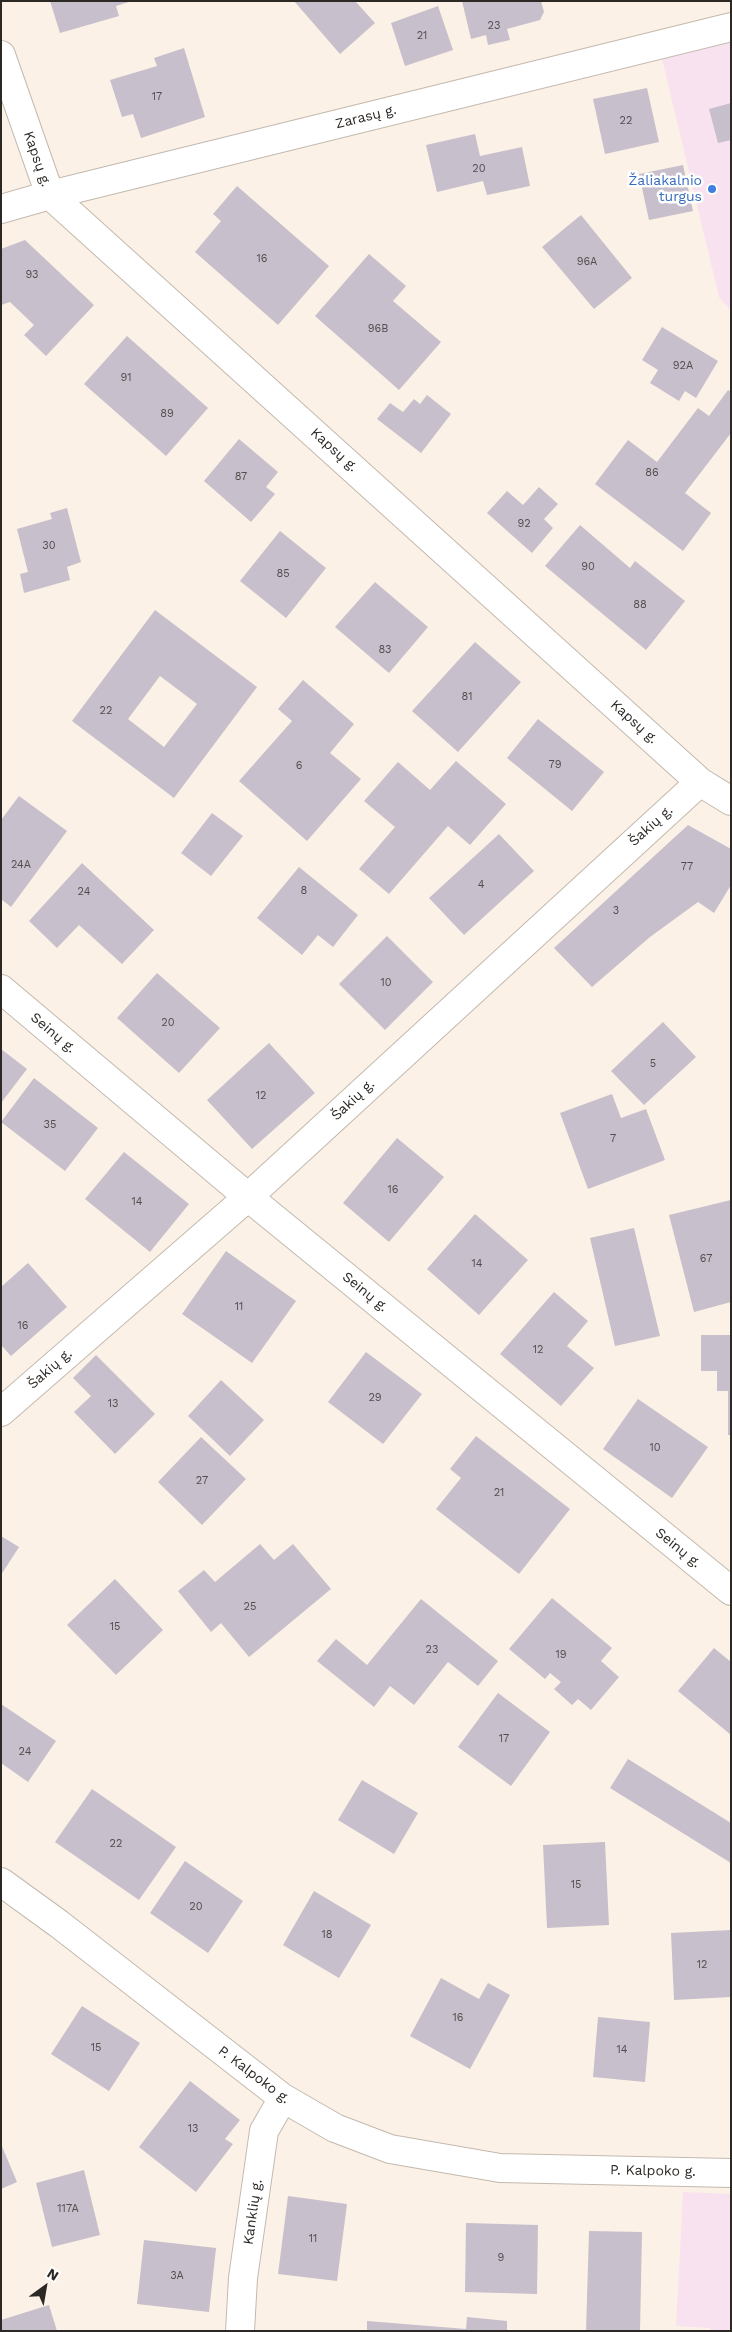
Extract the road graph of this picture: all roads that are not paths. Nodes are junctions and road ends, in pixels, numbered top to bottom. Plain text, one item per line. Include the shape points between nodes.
1 (731, 27) edge
2 (1, 55) edge
3 (50, 195) junction
4 (1, 209) edge
5 (700, 782) junction
6 (731, 801) edge
7 (1, 989) edge
8 (248, 1197) junction
9 (1, 1412) edge
10 (731, 1591) edge
11 (1, 1882) edge
12 (283, 2098) junction
13 (731, 2173) edge
14 (240, 2331) edge

1 - 3 street, Zarasų g.
2 - 3 street, Kapsų g.
3 - 4 street, Zarasų g.
3 - 5 street, Kapsų g.
5 - 6 street, Kapsų g.
5 - 8 street, Šakių g.
7 - 8 street, Seinų g.
8 - 9 street, Šakių g.
8 - 10 street, Seinų g.
11 - 12 street, P. Kalpoko g.
12 - 13 street, P. Kalpoko g. via 335,2128 390,2149 500,2168
12 - 14 street, Kanklių g. via 264,2131 243,2278

